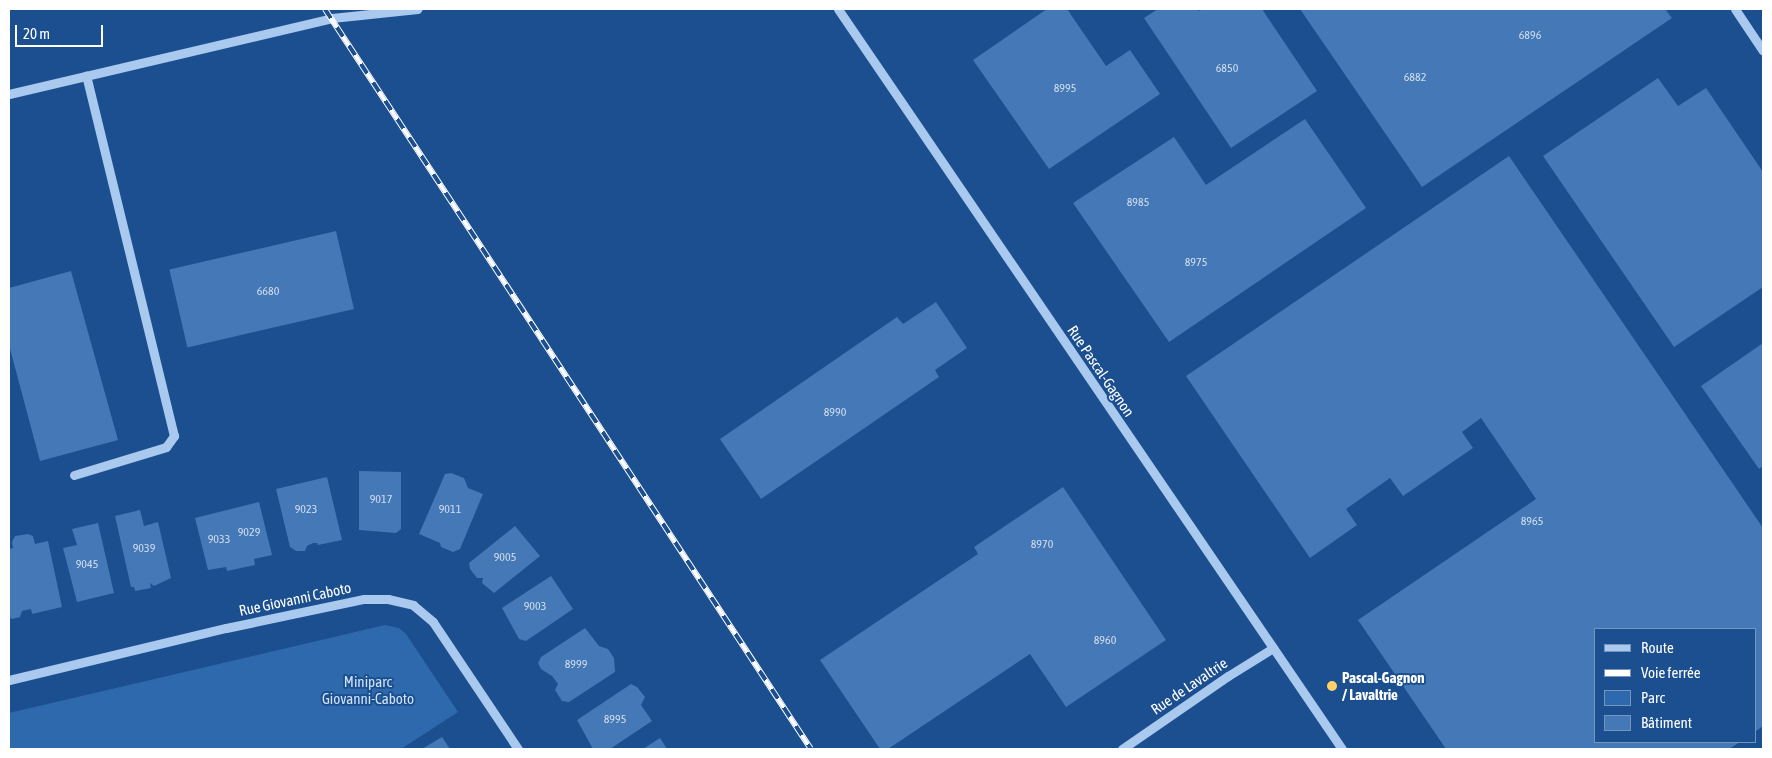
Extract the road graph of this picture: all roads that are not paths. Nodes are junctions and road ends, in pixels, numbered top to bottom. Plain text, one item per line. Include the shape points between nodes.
1 (418, 9) edge
2 (838, 9) edge
3 (1735, 9) edge
4 (1763, 51) edge
5 (86, 76) junction
6 (9, 94) edge
7 (74, 475) dead end
8 (1273, 648) junction
9 (9, 680) edge
10 (518, 749) edge
11 (1122, 749) edge
12 (1342, 749) edge

1 - 5 street via 332,18
2 - 8 street, Rue Pascal-Gagnon
3 - 4 street
5 - 6 street
5 - 7 street via 174,436 166,447
8 - 11 street, Rue de Lavaltrie
8 - 12 street, Rue Pascal-Gagnon
9 - 10 street, Rue Giovanni Caboto via 235,626 364,599 388,599 413,606 433,622

